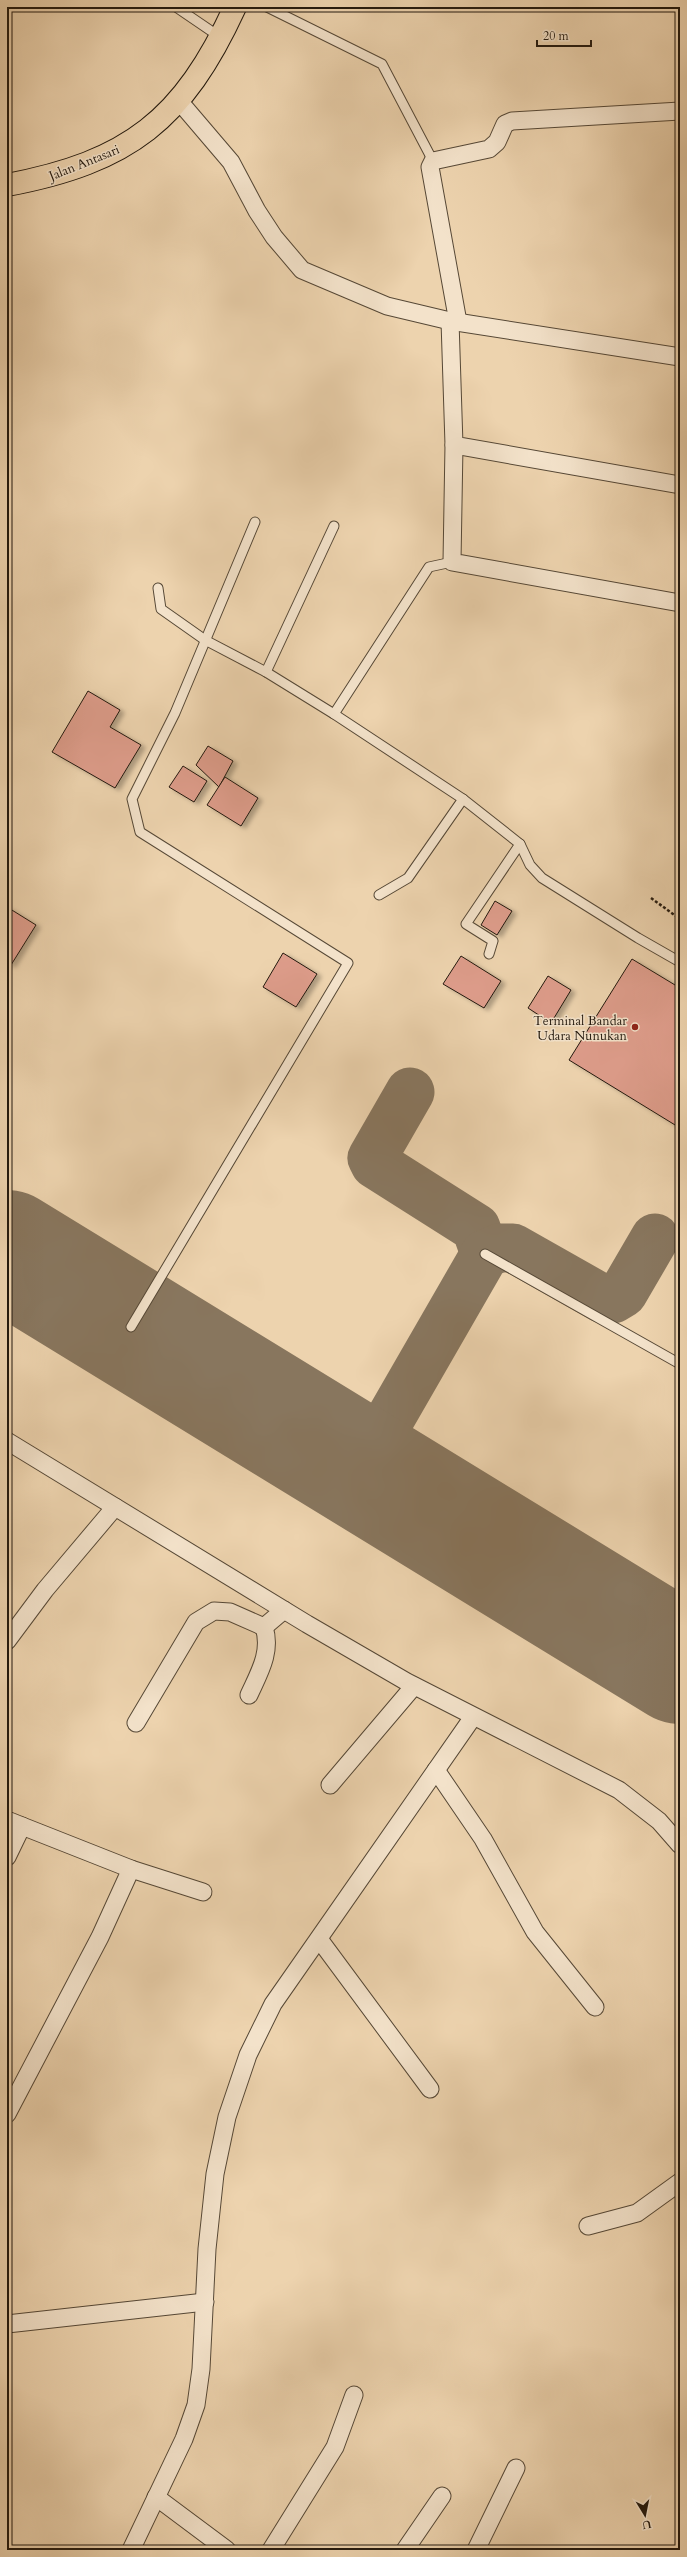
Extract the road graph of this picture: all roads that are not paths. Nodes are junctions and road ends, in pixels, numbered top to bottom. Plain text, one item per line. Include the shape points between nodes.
1 (176, 7) edge
2 (235, 7) edge
3 (267, 7) edge
4 (221, 38) junction
5 (179, 101) junction
6 (680, 111) edge
7 (433, 161) junction
8 (7, 185) edge
9 (454, 322) junction
10 (680, 357) edge
11 (454, 445) junction
12 (680, 485) edge
13 (256, 522) dead end
14 (334, 526) dead end
15 (452, 562) junction
16 (158, 588) dead end
17 (680, 604) edge
18 (205, 640) junction
19 (266, 672) junction
20 (334, 714) junction
21 (463, 799) junction
22 (520, 844) junction
23 (379, 895) dead end
24 (489, 954) dead end
25 (680, 962) edge
26 (485, 1254) dead end
27 (132, 1327) dead end
28 (680, 1364) edge
29 (7, 1441) edge
30 (115, 1507) junction
31 (284, 1610) junction
32 (264, 1628) junction
33 (7, 1641) edge
34 (414, 1686) junction
35 (249, 1695) dead end
36 (473, 1717) junction
37 (136, 1723) dead end
38 (436, 1770) junction
39 (330, 1785) dead end
40 (15, 1823) edge
41 (680, 1845) edge
42 (7, 1857) edge
43 (131, 1869) junction
44 (203, 1892) dead end
45 (319, 1939) junction
46 (595, 2007) dead end
47 (430, 2089) dead end
48 (7, 2114) edge
49 (680, 2182) edge
50 (588, 2226) dead end
51 (205, 2302) junction
52 (7, 2324) edge
53 (354, 2395) dead end
54 (516, 2468) dead end
55 (442, 2496) dead end
56 (156, 2497) junction
57 (131, 2550) edge
58 (227, 2550) edge
59 (271, 2550) edge
60 (405, 2550) edge
61 (476, 2550) edge

1 - 4 lane
2 - 4 highway, Jalan Antasari
3 - 7 lane via 382,64
4 - 5 highway, Jalan Antasari via 199,75
5 - 8 highway, Jalan Antasari via 149,129 113,153 48,177
5 - 9 street via 231,162 261,217 297,266 387,306
6 - 7 street via 512,122 504,124 497,142 489,149
7 - 9 street via 430,167
9 - 10 street
9 - 11 street
11 - 12 street
11 - 15 street
13 - 18 lane
14 - 19 lane
15 - 17 street
15 - 20 lane via 429,567
16 - 18 lane via 162,609
18 - 19 lane
18 - 27 lane via 175,713 132,799 140,832 348,963
19 - 20 lane
20 - 21 lane
21 - 22 lane
21 - 23 lane via 408,878
22 - 24 lane via 466,924 493,942
22 - 25 lane via 530,865 542,878
26 - 28 lane
29 - 30 street
30 - 31 street
30 - 33 street via 45,1590
31 - 32 street
31 - 34 street
32 - 35 street via 267,1637 266,1656
32 - 37 street via 230,1612 214,1611 196,1622
34 - 36 street
34 - 39 street
36 - 38 street
36 - 41 street via 619,1790 659,1821
38 - 45 street
38 - 46 street via 483,1839 536,1932
40 - 42 street
40 - 43 street
43 - 44 street
43 - 48 street via 100,1937
45 - 47 street
45 - 51 street via 273,2004 248,2055 227,2117 215,2174 207,2249
49 - 50 street via 637,2213
51 - 52 street
51 - 56 street via 196,2405 184,2439
53 - 59 street via 335,2447
54 - 61 street
55 - 60 street
56 - 57 street
56 - 58 street

